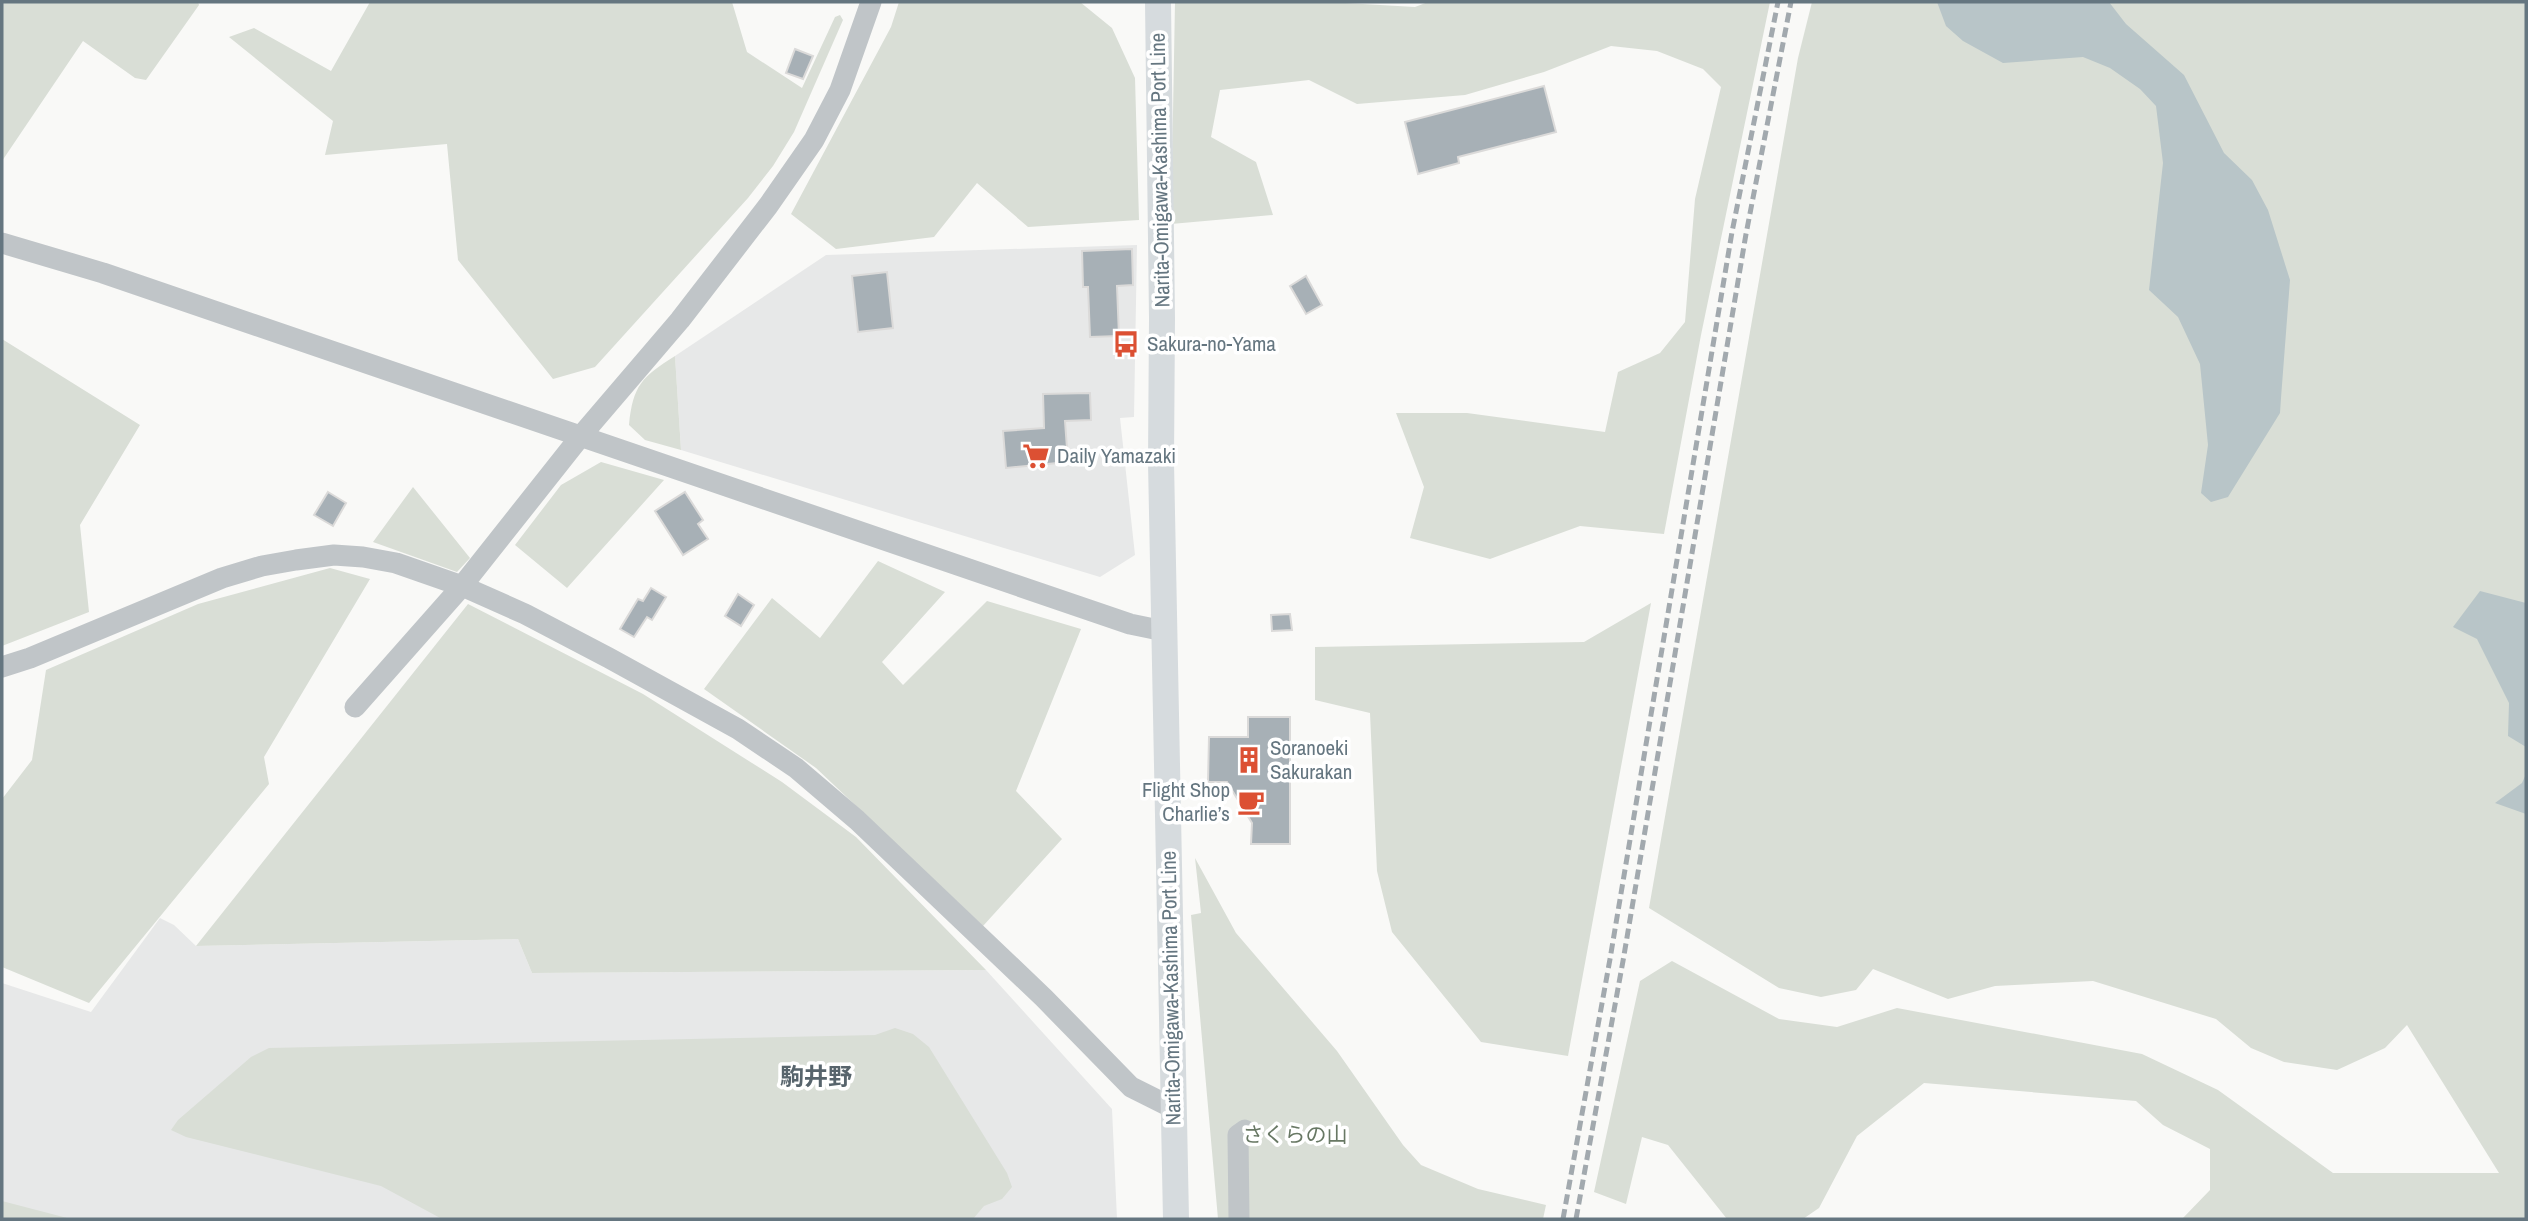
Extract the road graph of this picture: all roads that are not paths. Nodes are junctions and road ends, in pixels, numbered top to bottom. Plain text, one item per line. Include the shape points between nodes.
1 (871, 2) edge
2 (1157, 2) edge
3 (2, 243) edge
4 (580, 437) junction
5 (462, 586) junction
6 (1164, 631) junction
7 (2, 667) edge
8 (355, 707) dead end
9 (1173, 1108) junction
10 (1245, 1130) dead end
11 (1176, 1219) edge
12 (1239, 1219) edge

1 - 4 street via 840,90 814,140 680,320
2 - 6 main road, Narita-Omigawa-Kashima Port Line
3 - 4 street via 103,273
4 - 5 street
4 - 6 street via 1130,624
5 - 7 street via 396,562 363,556 334,555 274,564 222,578
5 - 8 street
5 - 9 street via 609,658 738,729 796,768 877,838 1132,1087
6 - 9 main road, Narita-Omigawa-Kashima Port Line
9 - 11 main road, Narita-Omigawa-Kashima Port Line
10 - 12 street via 1238,1135 1237,1149

